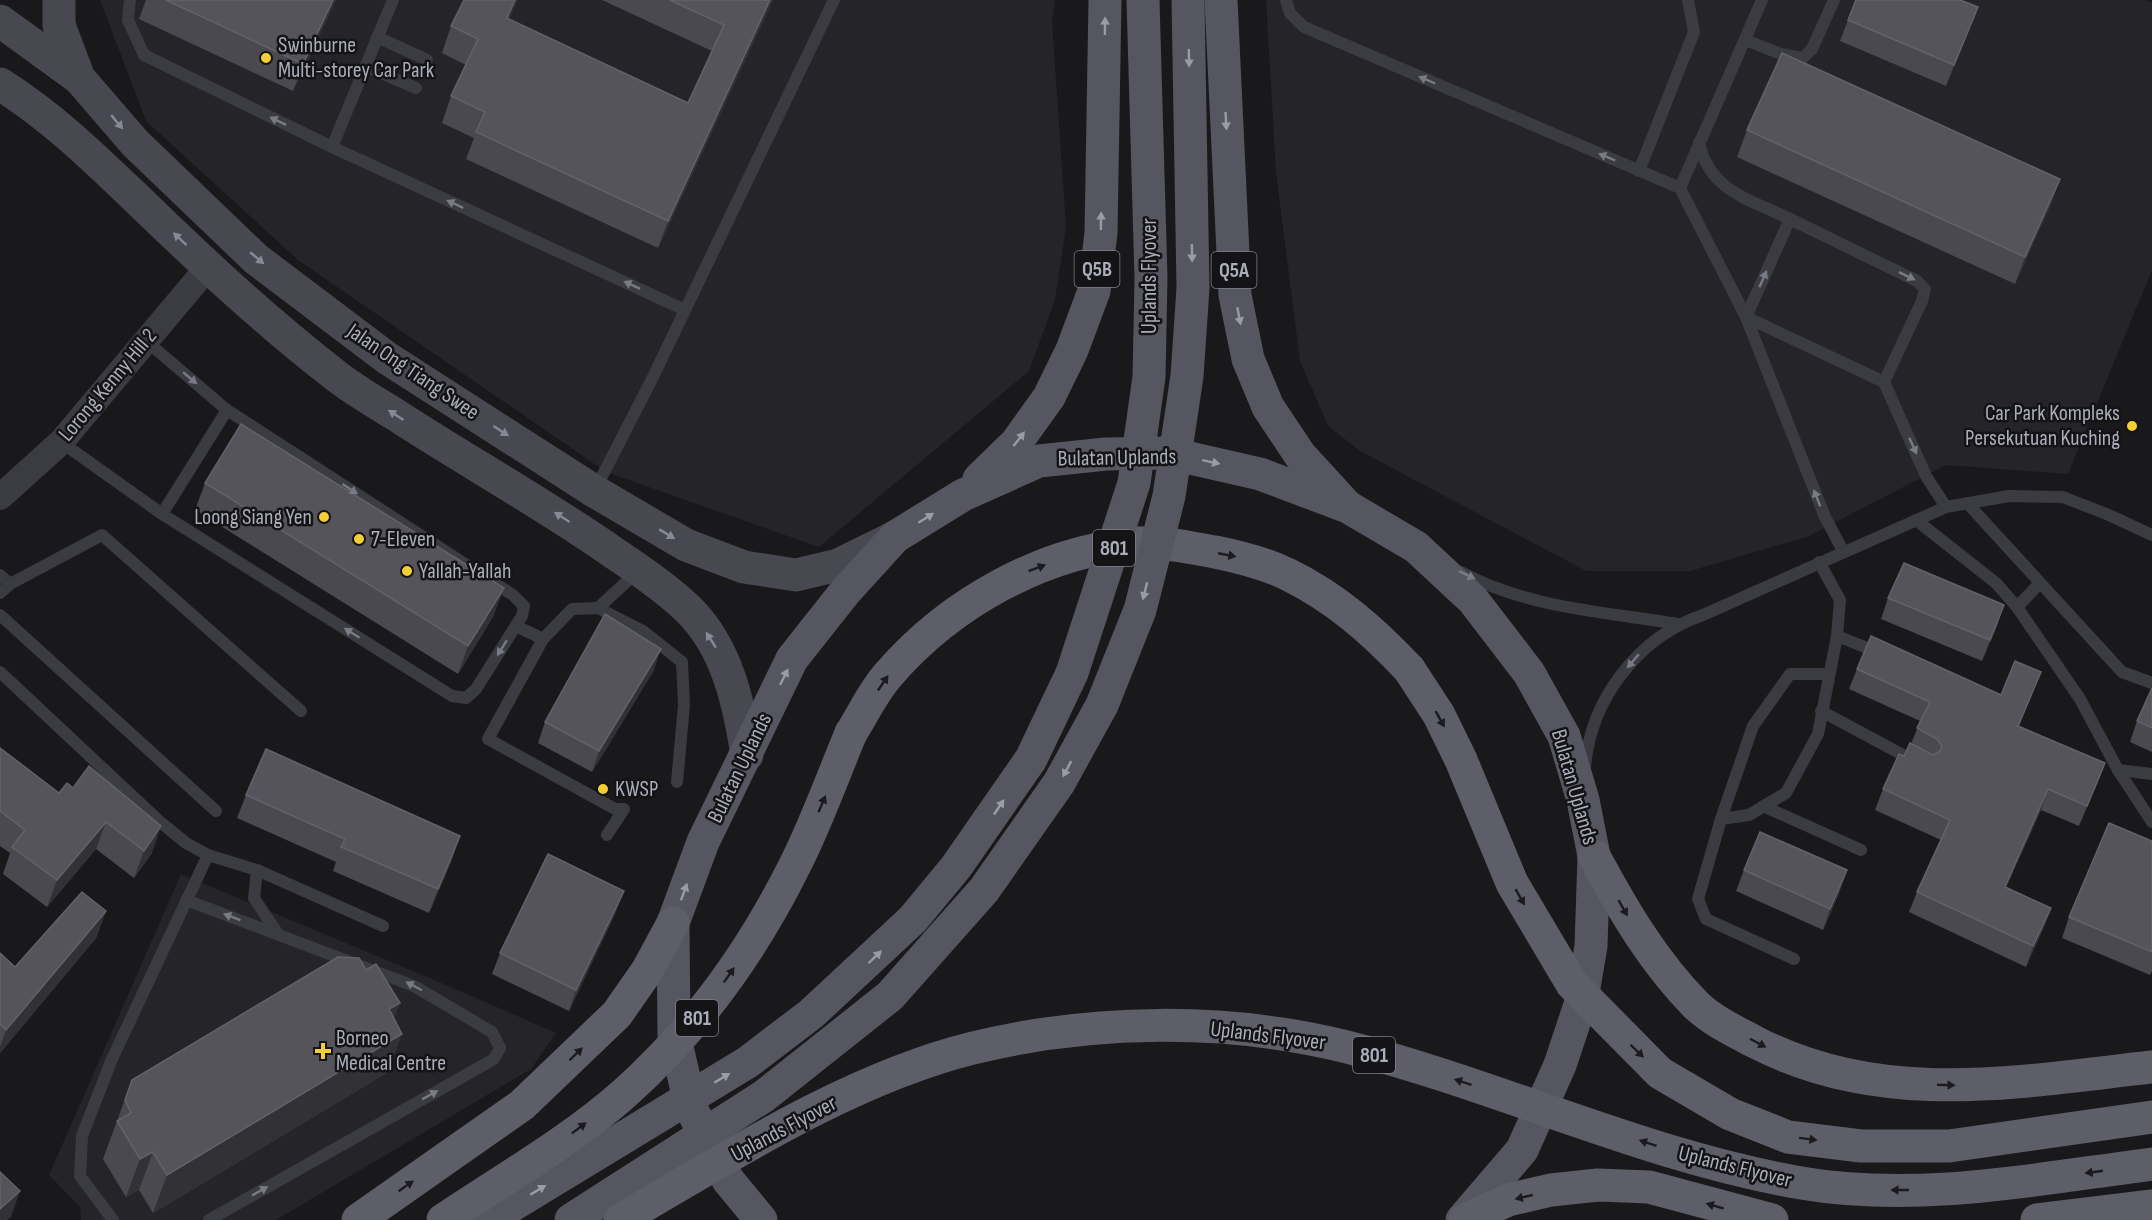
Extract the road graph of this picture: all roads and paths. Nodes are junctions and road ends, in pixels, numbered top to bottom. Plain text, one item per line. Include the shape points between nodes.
1 (59, 0) edge
2 (130, 0) edge
3 (393, 0) edge
4 (834, 0) edge
5 (1106, 0) edge
6 (1143, 0) edge
7 (1188, 0) edge
8 (1221, 0) edge
9 (1286, 0) edge
10 (1688, 0) edge
11 (1762, 0) edge
12 (1834, 0) edge
13 (0, 21) edge
14 (377, 37) junction
15 (1745, 40) junction
16 (427, 60) dead end
17 (367, 67) junction
18 (79, 78) junction
19 (0, 84) edge
20 (416, 88) dead end
21 (1699, 142) junction
22 (332, 147) junction
23 (1639, 171) junction
24 (1680, 188) junction
25 (1790, 219) junction
26 (209, 266) junction
27 (685, 310) junction
28 (1746, 317) junction
29 (145, 340) junction
30 (1884, 382) junction
31 (227, 410) junction
32 (61, 442) junction
33 (594, 491) junction
34 (963, 495) junction
35 (0, 497) edge
36 (1968, 504) junction
37 (1348, 507) junction
38 (1946, 507) junction
39 (162, 514) junction
40 (1916, 520) junction
41 (2152, 535) edge
42 (895, 537) junction
43 (1416, 547) junction
44 (1843, 551) junction
45 (1819, 562) junction
46 (639, 570) junction
47 (0, 575) edge
48 (2040, 583) junction
49 (10, 584) junction
50 (0, 593) edge
51 (2017, 607) junction
52 (598, 608) junction
53 (0, 615) edge
54 (1678, 624) junction
55 (516, 626) junction
56 (1837, 636) junction
57 (543, 639) junction
58 (1892, 658) edge
59 (0, 672) edge
60 (1827, 674) junction
61 (2152, 683) edge
62 (301, 711) dead end
63 (1821, 711) junction
64 (747, 755) junction
65 (1926, 767) edge
66 (2118, 770) junction
67 (2152, 774) edge
68 (677, 782) dead end
69 (1583, 800) junction
70 (1763, 806) junction
71 (216, 811) dead end
72 (1721, 819) junction
73 (2152, 822) edge
74 (607, 835) dead end
75 (1861, 850) dead end
76 (208, 855) junction
77 (1594, 856) junction
78 (257, 870) junction
79 (186, 900) junction
80 (673, 923) junction
81 (383, 926) dead end
82 (279, 935) junction
83 (1794, 959) dead end
84 (2152, 1067) edge
85 (2152, 1117) edge
86 (2152, 1164) edge
87 (2152, 1206) edge
88 (113, 1220) edge
89 (209, 1220) edge
90 (358, 1220) edge
91 (443, 1220) edge
92 (488, 1220) edge
93 (571, 1220) edge
94 (620, 1220) edge
95 (760, 1220) edge
96 (1463, 1220) edge
97 (1772, 1220) edge
98 (2037, 1220) edge

1 - 18 main road via 58,25
22 -> 2 lane via 144,55 128,20
3 - 14 lane
4 - 27 lane
34 -> 5 main road, Q5B via 1016,443 1049,397 1094,291 1101,233
92 -> 6 main road, Uplands Flyover, bridge via 748,1062 811,1014 914,919 956,867 1031,759 1072,674 1134,483 1149,366 1151,278
7 -> 93 main road, Uplands Flyover, bridge via 1193,288 1187,376 1169,496 1143,598 1101,705 1059,783 984,890 890,996 764,1096
8 -> 37 main road, Q5A via 1235,295 1248,359 1268,407 1300,455
23 -> 9 lane via 1304,27 1290,13
10 - 23 lane via 1694,32
11 - 15 lane
12 - 15 lane via 1812,50 1803,58
13 - 18 main road, Jalan Ong Tiang Swee
14 - 16 lane
14 - 17 lane
15 - 21 lane
17 - 20 lane
17 - 22 lane
18 -> 33 main road, Jalan Ong Tiang Swee via 135,143 256,259 387,358
26 -> 19 main road, Jalan Ong Tiang Swee via 82,145 32,104
21 - 24 lane
21 - 25 lane via 1703,161 1725,187
27 -> 22 lane
23 - 24 lane
24 - 28 lane
28 -> 25 lane
25 -> 30 lane via 1917,281 1925,289
26 - 29 street, Lorong Kenny Hill 2
46 -> 26 main road, Jalan Ong Tiang Swee via 562,516 336,376
27 - 33 lane
28 - 30 lane
44 -> 28 lane via 1825,517
29 -> 31 lane
29 - 32 street, Lorong Kenny Hill 2
30 -> 38 lane via 1926,476
31 - 39 lane
31 -> 55 lane via 513,595 524,606
32 - 35 street, Lorong Kenny Hill 2
32 - 39 lane
33 -> 42 main road, Jalan Ong Tiang Swee via 686,545 754,569 796,575 838,565
34 -> 37 main road, Bulatan Uplands via 1039,461 1168,453 1260,474
42 -> 34 main road, Bulatan Uplands
36 - 38 lane
36 - 41 lane via 2009,496 2063,497
36 - 48 lane
37 - 43 main road, Bulatan Uplands
38 - 40 lane
55 -> 39 lane via 477,689 466,698 452,696
40 - 44 lane
40 - 51 lane via 1996,583
64 -> 42 main road, Bulatan Uplands via 792,659
43 -> 54 lane via 1509,594
43 - 69 main road, Bulatan Uplands via 1473,600 1529,673 1564,736
44 - 45 lane
45 - 54 lane
45 - 56 lane via 1840,596
46 - 52 lane
64 -> 46 main road, Jalan Ong Tiang Swee via 730,678 714,642 689,610
47 - 49 lane
48 - 51 lane
48 - 61 lane via 2122,672
49 - 50 lane
49 - 62 lane via 102,535
51 - 66 lane via 2080,699
52 - 57 lane via 572,609
52 - 68 lane via 643,631 682,663 684,705
53 - 71 lane
54 -> 69 lane via 1646,645 1605,698 1587,744
55 - 57 lane
56 - 58 lane
56 - 60 lane
57 - 74 lane via 488,739 615,809 624,809
59 - 76 lane via 159,821
60 - 63 lane
60 - 72 lane via 1790,674 1754,726
63 - 65 lane
63 - 70 lane via 1818,734 1786,793
80 -> 64 main road, Bulatan Uplands via 703,842
66 - 67 lane
66 - 73 lane
69 - 77 main road, Bulatan Uplands
70 - 72 lane via 1749,815
70 - 75 lane
72 - 83 lane via 1698,899 1707,918
76 - 78 lane
76 - 79 lane
77 -> 84 highway via 1661,965 1699,1007 1734,1031 1780,1054 1835,1074 1906,1085 1979,1086
77 - 96 main road, Bulatan Uplands via 1591,946 1582,999 1560,1065 1522,1150
78 - 81 lane
78 - 82 lane via 254,898
82 -> 79 lane
79 - 88 lane via 112,1059 82,1136 80,1176
90 -> 80 highway via 522,1105 617,1014 647,971
80 - 95 main road, Bulatan Uplands via 674,1034 691,1108 728,1180
89 -> 82 lane via 494,1059 500,1048 492,1032 414,986
91 -> 85 highway, Uplands Flyover / 801, bridge via 625,1093 705,1009 750,945 796,863 851,733 886,677 931,631 1020,575 1068,556 1140,543 1247,559 1288,575 1332,600 1372,630 1409,669 1438,715 1512,883 1572,984 1660,1073 1730,1114 1788,1137 1861,1146 1949,1146
86 -> 94 highway, Uplands Flyover / 801, bridge via 1946,1190 1850,1190 1801,1183 1672,1151 1406,1063 1342,1046 1258,1032 1164,1025 1062,1032 983,1046 882,1078 794,1122
87 - 98 highway
97 -> 96 highway via 1649,1186 1598,1185 1508,1200

